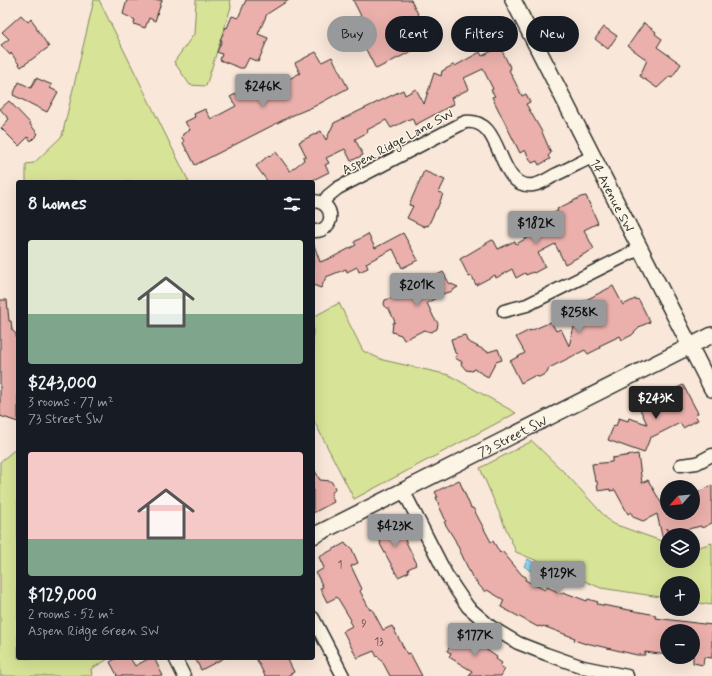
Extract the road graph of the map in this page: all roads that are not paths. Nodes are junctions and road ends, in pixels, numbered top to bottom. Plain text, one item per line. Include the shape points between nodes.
1 (513, 0) edge
2 (594, 156) junction
3 (318, 202) edge
4 (315, 231) edge
5 (640, 248) junction
6 (504, 311) dead end
7 (712, 335) edge
8 (690, 346) junction
9 (712, 389) edge
10 (712, 456) edge
11 (681, 465) dead end
12 (403, 490) junction
13 (315, 535) edge
14 (315, 622) edge
15 (176, 660) edge
16 (582, 672) edge
17 (184, 676) edge
18 (343, 676) edge
19 (627, 676) edge

1 - 2 street, 14 Avenue SW
2 - 3 street, Aspen Ridge Lane SW via 537,185 520,184 511,176 485,127 475,122 465,122 338,188
2 - 5 street, 14 Avenue SW
3 - 4 street, Aspen Ridge Lane SW via 329,210 330,220 325,228
5 - 6 street via 527,306
5 - 8 street, 14 Avenue SW
7 - 8 street, 73 Street SW
8 - 9 street, 14 Avenue SW
8 - 12 street, 73 Street SW
10 - 11 street via 697,463
12 - 13 street, 73 Street SW
12 - 16 street via 446,574 468,607 491,627 518,643
14 - 18 street
15 - 17 street
16 - 19 street

